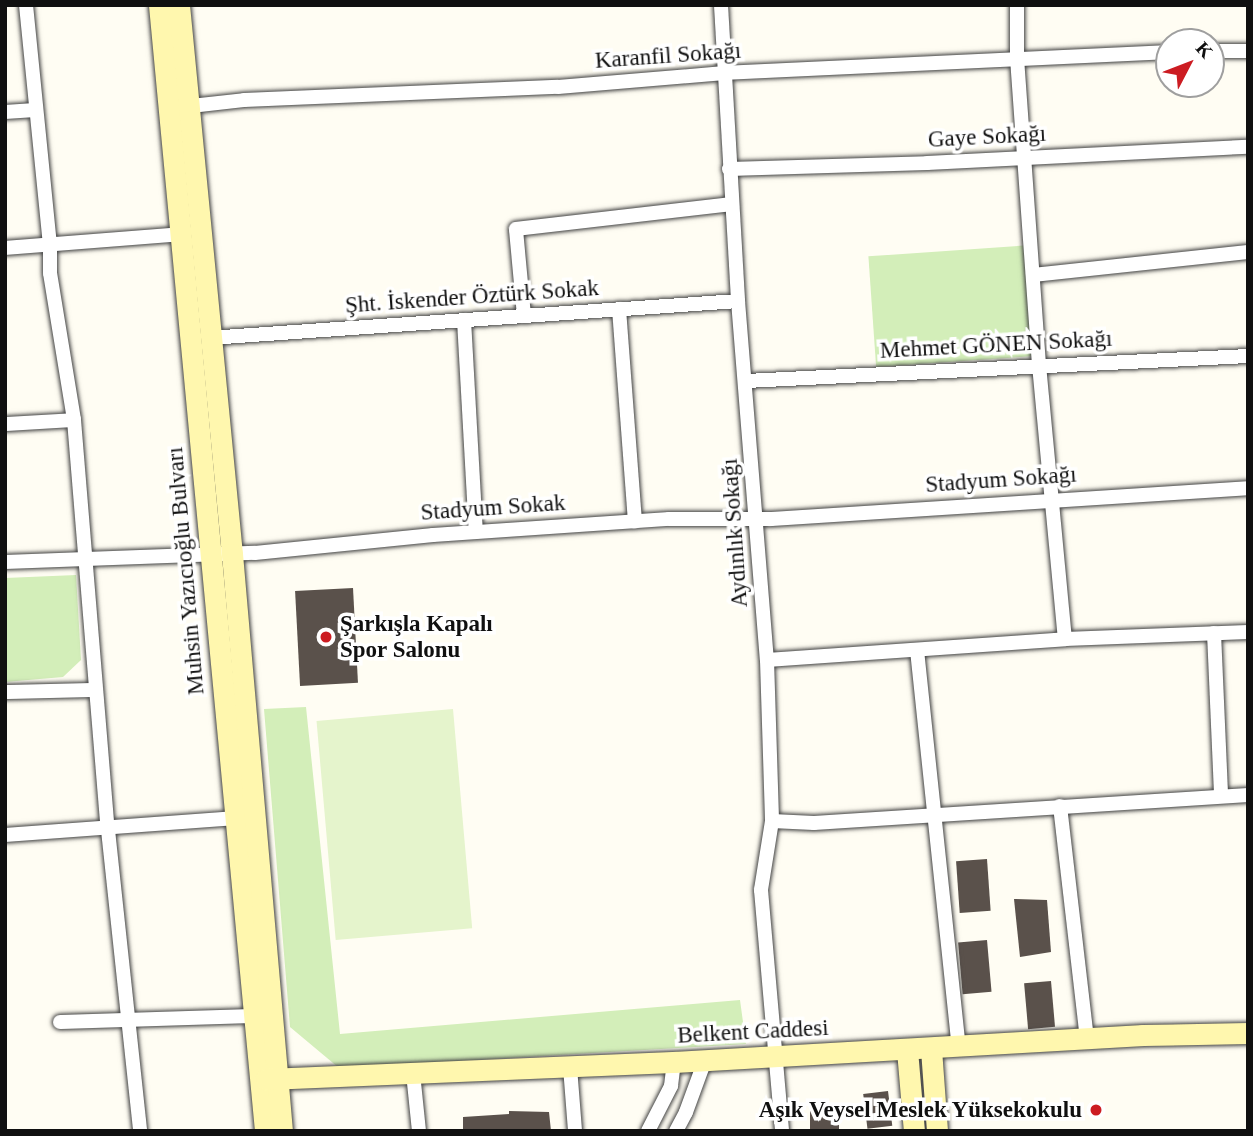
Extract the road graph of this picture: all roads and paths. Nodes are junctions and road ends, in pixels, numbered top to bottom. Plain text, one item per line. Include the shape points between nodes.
1 (26, 5) edge
2 (720, 5) edge
3 (1017, 5) edge
4 (176, 6) edge
5 (1225, 51) edge
6 (1248, 51) edge
7 (1155, 53) edge
8 (1017, 58) junction
9 (724, 73) junction
10 (180, 108) junction
11 (35, 110) junction
12 (5, 112) edge
13 (1248, 147) edge
14 (1024, 158) junction
15 (729, 169) junction
16 (732, 204) junction
17 (182, 234) junction
18 (50, 245) junction
19 (5, 247) edge
20 (1248, 252) edge
21 (1032, 275) junction
22 (738, 301) junction
23 (619, 309) junction
24 (524, 316) junction
25 (464, 320) junction
26 (209, 338) junction
27 (1248, 356) edge
28 (1039, 365) junction
29 (746, 382) junction
30 (74, 420) junction
31 (5, 424) edge
32 (1248, 488) edge
33 (1050, 499) junction
34 (757, 518) junction
35 (635, 521) junction
36 (476, 532) junction
37 (232, 554) junction
38 (210, 555) junction
39 (84, 559) junction
40 (5, 562) edge
41 (1248, 632) edge
42 (1214, 633) junction
43 (1065, 639) junction
44 (917, 650) junction
45 (767, 660) junction
46 (95, 690) junction
47 (5, 692) edge
48 (1221, 795) junction
49 (1248, 795) edge
50 (1060, 806) junction
51 (933, 815) junction
52 (236, 818) junction
53 (772, 821) junction
54 (108, 830) junction
55 (5, 835) edge
56 (253, 1016) junction
57 (128, 1018) junction
58 (60, 1022) dead end
59 (1248, 1033) edge
60 (1087, 1039) junction
61 (959, 1047) junction
62 (931, 1049) junction
63 (907, 1050) junction
64 (776, 1057) junction
65 (705, 1060) junction
66 (674, 1062) junction
67 (570, 1067) junction
68 (413, 1073) junction
69 (269, 1079) junction
70 (140, 1131) edge
71 (265, 1131) edge
72 (282, 1131) edge
73 (419, 1131) edge
74 (575, 1131) edge
75 (648, 1131) edge
76 (676, 1131) edge
77 (782, 1131) edge
78 (914, 1131) edge
79 (937, 1131) edge

1 - 11 street
2 - 9 street, Aydınlık Sokağı
3 - 8 street
4 - 10 main road, Muhsin Yazıcıoğlu Bulvarı
5 - 6 street
7 - 8 street, Karanfil Sokağı
8 - 9 street, Karanfil Sokağı
8 - 14 street
9 - 10 street, Karanfil Sokağı via 558,87 244,100
9 - 15 street, Aydınlık Sokağı
10 - 17 main road, Muhsin Yazıcıoğlu Bulvarı
10 - 26 main road, Muhsin Yazıcıoğlu Bulvarı
11 - 12 street
11 - 18 street
13 - 14 street, Gaye Sokağı
14 - 15 street, Gaye Sokağı
14 - 21 street
15 - 16 street, Aydınlık Sokağı
16 - 22 street, Aydınlık Sokağı
16 - 24 street via 516,229
17 - 18 street
17 - 38 main road, Muhsin Yazıcıoğlu Bulvarı
18 - 19 street
18 - 30 street via 50,273
20 - 21 street
21 - 28 street
22 - 23 street, Şht. İskender Öztürk Sokak
22 - 29 street, Aydınlık Sokağı
23 - 24 street, Şht. İskender Öztürk Sokak
23 - 35 street
24 - 25 street, Şht. İskender Öztürk Sokak
25 - 26 street, Şht. İskender Öztürk Sokak
25 - 36 street
26 - 37 main road, Muhsin Yazıcıoğlu Bulvarı
27 - 28 street, Mehmet GÖNEN Sokağı
28 - 29 street, Mehmet GÖNEN Sokağı
28 - 33 street
29 - 34 street, Aydınlık Sokağı
30 - 31 street
30 - 39 street
32 - 33 street, Stadyum Sokağı
33 - 34 street, Stadyum Sokağı
33 - 43 street
34 - 35 street, Stadyum Sokak
34 - 45 street, Aydınlık Sokağı
35 - 36 street, Stadyum Sokak
36 - 37 street, Stadyum Sokak
37 - 38 street, Stadyum Sokak
37 - 69 main road, Muhsin Yazıcıoğlu Bulvarı
38 - 39 street, Stadyum Sokak
38 - 52 main road, Muhsin Yazıcıoğlu Bulvarı
39 - 40 street, Stadyum Sokak
39 - 46 street
41 - 42 street
42 - 43 street
42 - 48 street
43 - 44 street
44 - 45 street
44 - 51 street
45 - 53 street, Aydınlık Sokağı
46 - 47 street
46 - 54 street
48 - 49 street
48 - 50 street
50 - 51 street
50 - 60 street
51 - 53 street via 814,823
51 - 61 street
52 - 54 street
52 - 56 main road, Muhsin Yazıcıoğlu Bulvarı
53 - 64 street, Aydınlık Sokağı via 761,890
54 - 55 street
54 - 57 street
56 - 57 street
56 - 69 main road, Muhsin Yazıcıoğlu Bulvarı
57 - 58 street
57 - 70 street
59 - 60 main road, Belkent Caddesi
60 - 61 main road, Belkent Caddesi
61 - 62 main road, Belkent Caddesi
62 - 63 main road, Belkent Caddesi
62 - 79 main road
63 - 64 main road, Belkent Caddesi
63 - 78 main road
64 - 65 main road, Belkent Caddesi
64 - 77 street, Aydınlık Sokağı
65 - 66 main road, Belkent Caddesi
65 - 76 street
66 - 67 main road, Belkent Caddesi
66 - 75 street via 671,1086
67 - 68 main road, Belkent Caddesi
67 - 74 street
68 - 69 main road, Belkent Caddesi
68 - 73 street
69 - 71 main road, Muhsin Yazıcıoğlu Bulvarı
69 - 72 main road, Muhsin Yazıcıoğlu Bulvarı

